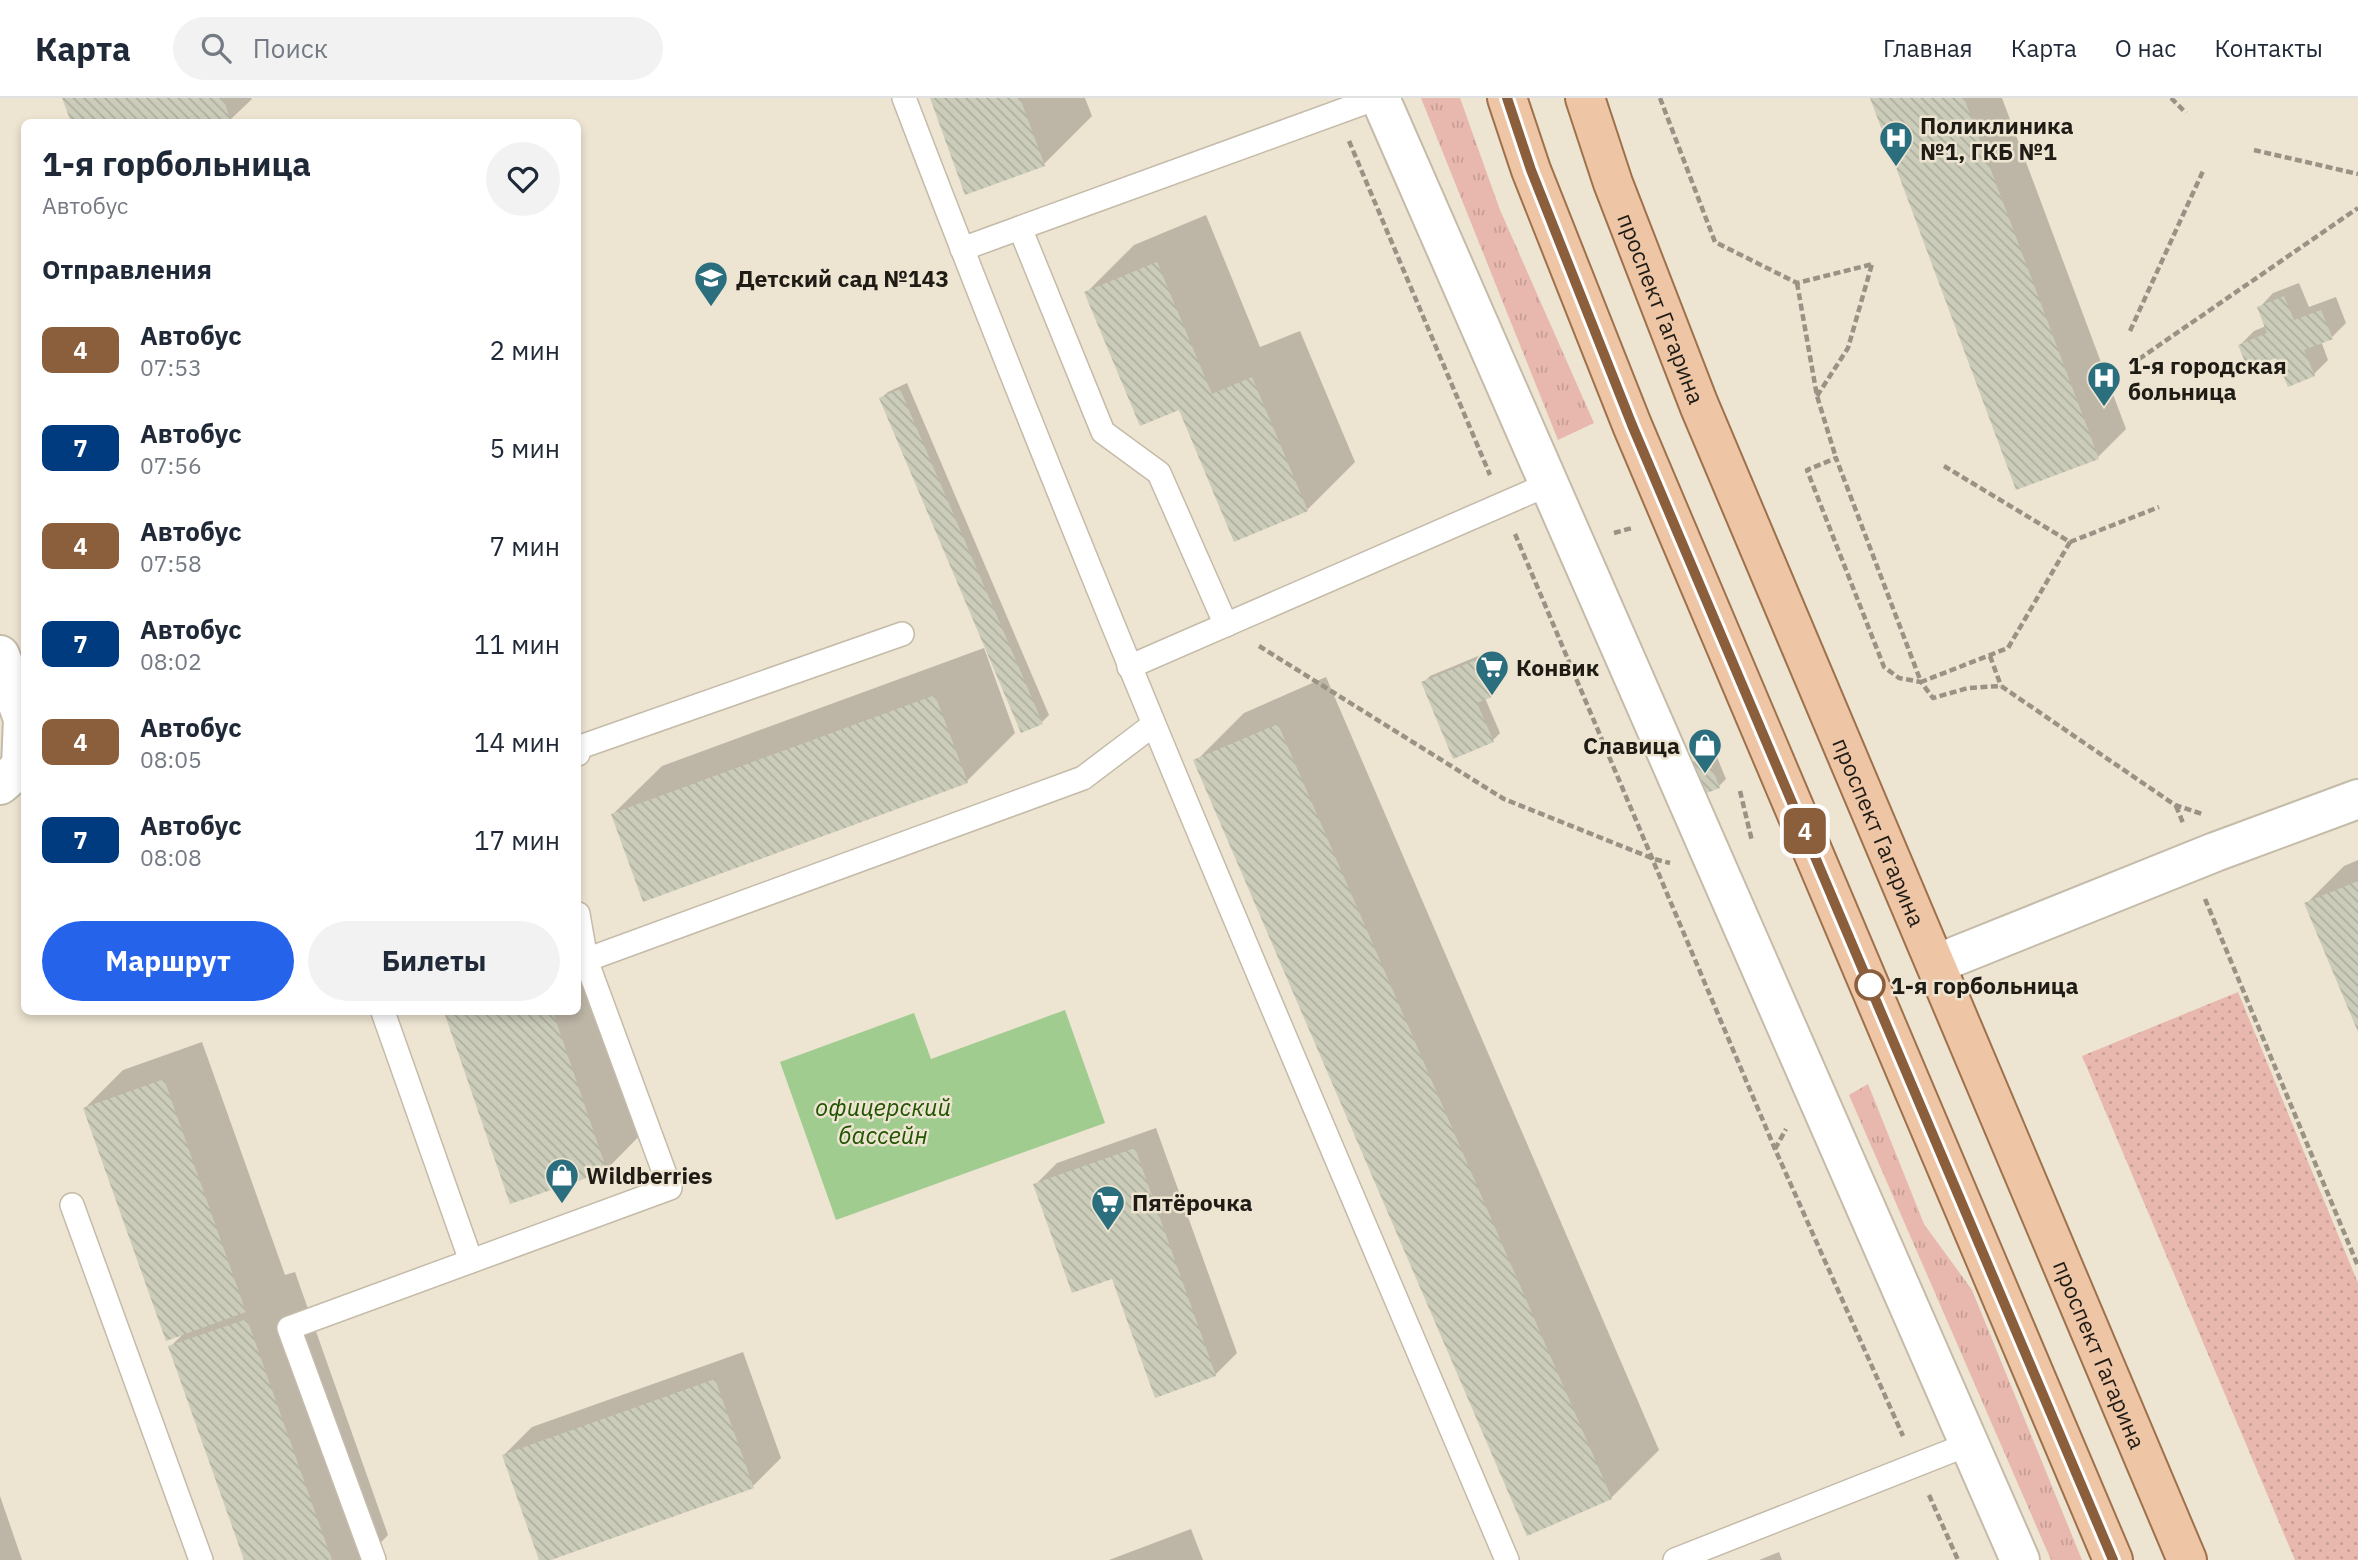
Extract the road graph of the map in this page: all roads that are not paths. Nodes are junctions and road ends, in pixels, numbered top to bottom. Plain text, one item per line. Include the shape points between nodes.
1 (904, 98) edge
2 (1379, 98) edge
3 (1507, 98) edge
4 (1585, 98) edge
5 (1020, 228) junction
6 (962, 249) junction
7 (1549, 484) junction
8 (1226, 625) junction
9 (902, 634) dead end
10 (0, 655) edge
11 (1129, 667) junction
12 (21, 713) edge
13 (1153, 725) junction
14 (21, 728) edge
15 (581, 747) edge
16 (10, 776) edge
17 (2358, 799) edge
18 (581, 931) edge
19 (586, 960) junction
20 (1936, 964) junction
21 (384, 1015) edge
22 (72, 1205) dead end
23 (471, 1261) junction
24 (1969, 1444) junction
25 (201, 1560) edge
26 (374, 1560) edge
27 (1507, 1560) edge
28 (1675, 1560) edge
29 (2021, 1560) edge
30 (2113, 1560) edge
31 (2187, 1560) edge

1 - 6 lane
2 - 5 lane
2 - 7 street
3 - 30 main road via 1632,425
4 - 20 main road, проспект Гагарина via 1699,405
5 - 6 lane
5 - 8 lane via 1103,432 1159,473
6 - 11 lane
7 - 8 lane
7 - 24 street
8 - 11 lane
9 - 15 lane
10 - 12 street
11 - 13 lane
13 - 19 lane via 1083,778
13 - 27 lane
14 - 16 street
17 - 20 street
18 - 19 lane
19 - 23 lane via 670,1188
20 - 31 main road, проспект Гагарина
21 - 23 lane
22 - 25 lane
23 - 26 lane via 289,1328
24 - 28 lane
24 - 29 street

